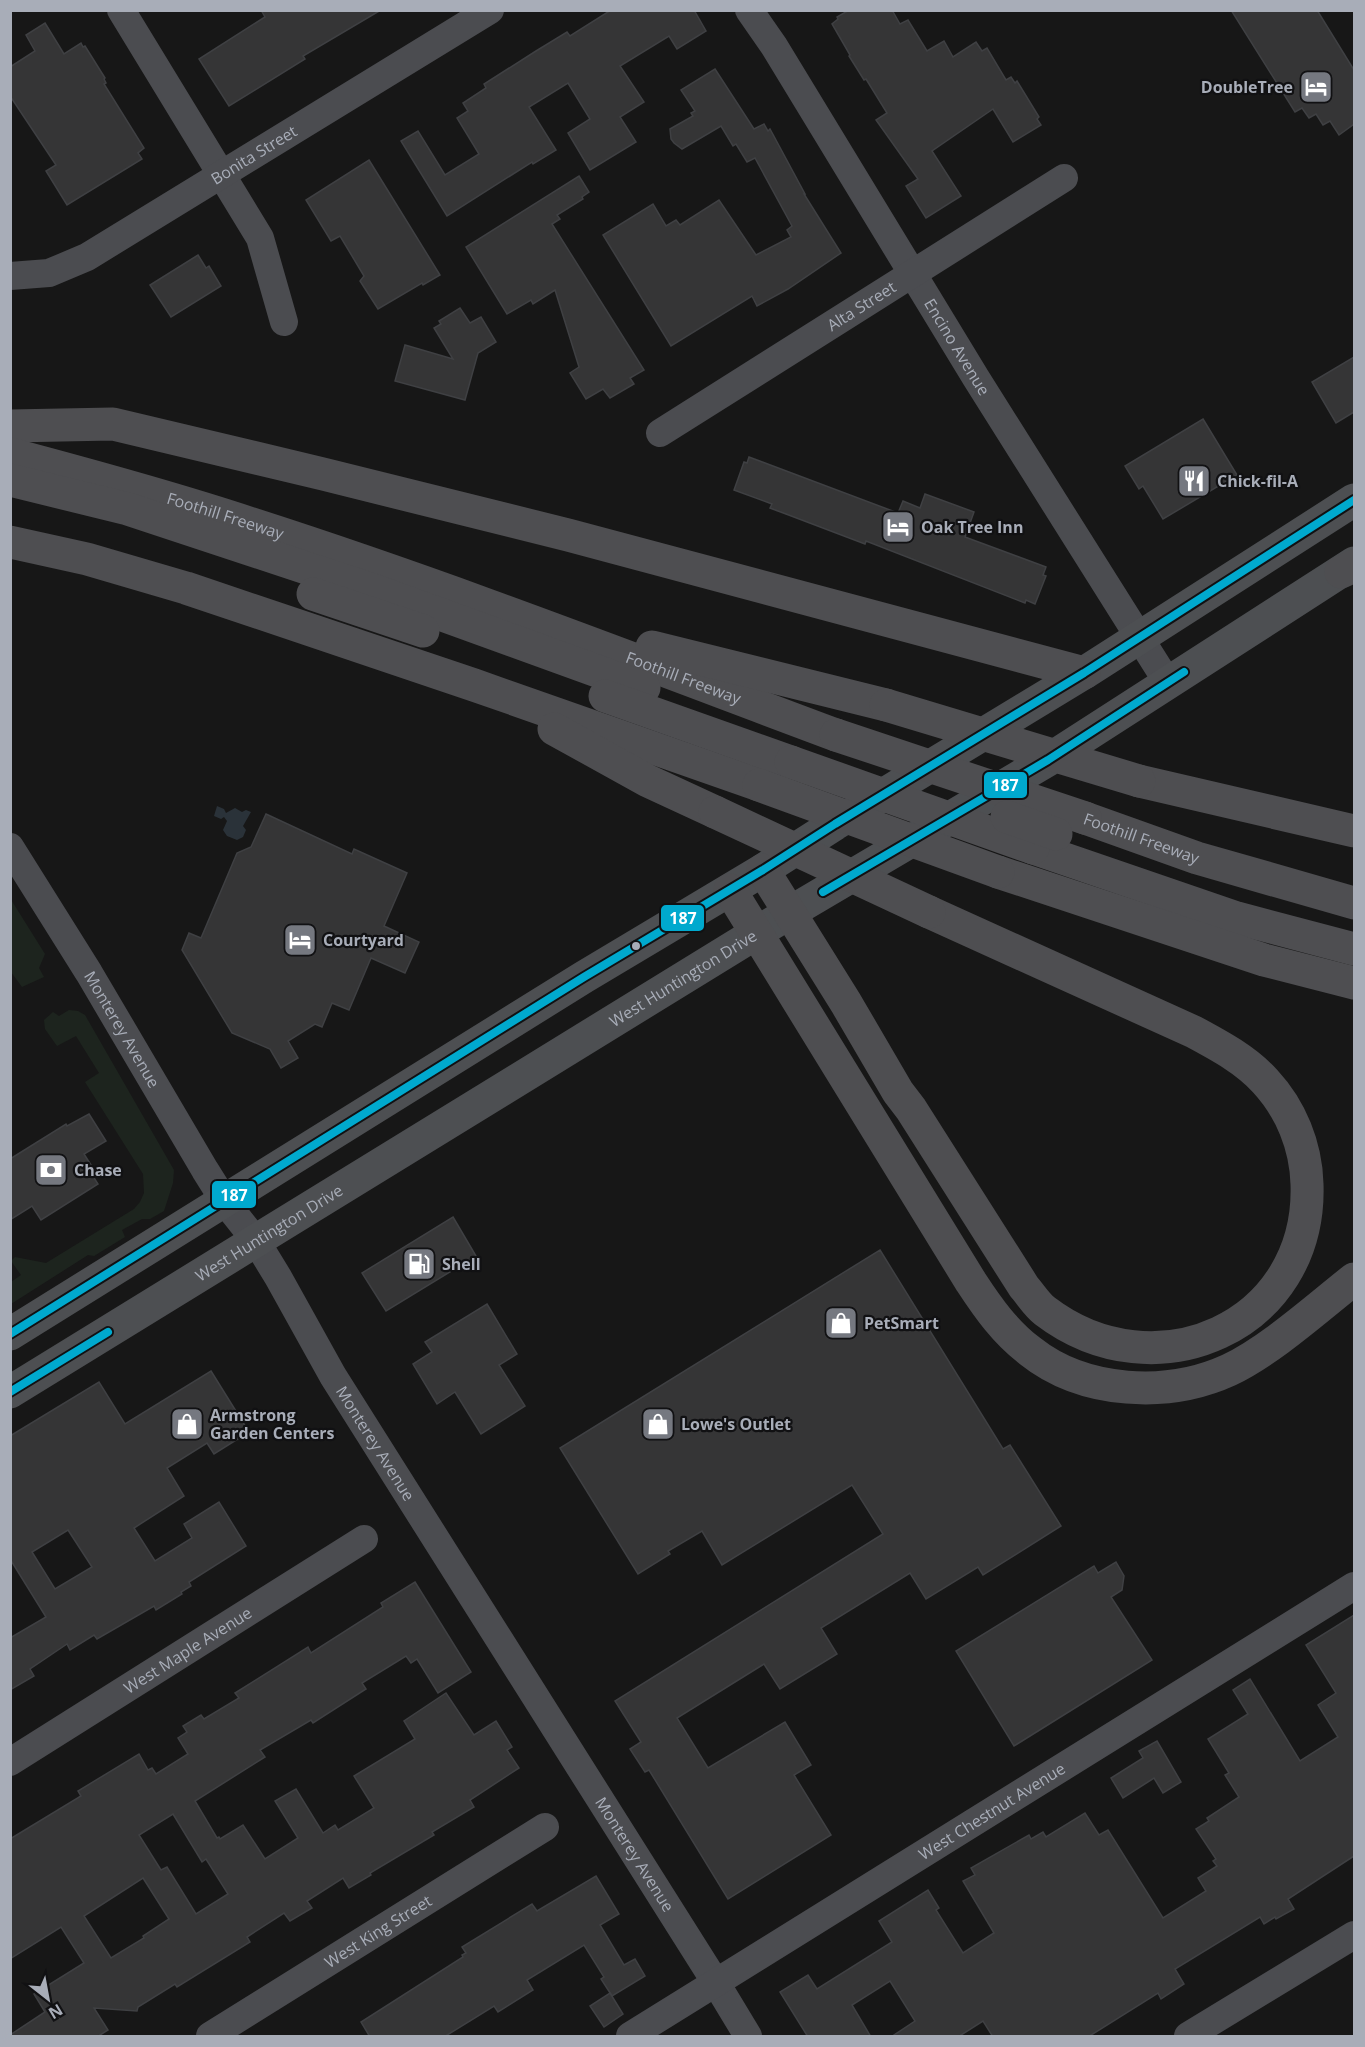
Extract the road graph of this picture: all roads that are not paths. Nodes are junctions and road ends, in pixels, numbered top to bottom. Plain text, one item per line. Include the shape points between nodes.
1 (121, 10) edge
2 (490, 10) edge
3 (749, 10) edge
4 (222, 175) junction
5 (1064, 178) dead end
6 (912, 273) junction
7 (10, 276) edge
8 (284, 322) dead end
9 (10, 426) edge
10 (660, 433) dead end
11 (10, 454) edge
12 (10, 480) edge
13 (1354, 500) edge
14 (10, 502) edge
15 (10, 542) edge
16 (1350, 567) edge
17 (492, 607) junction
18 (1139, 638) junction
19 (1084, 673) junction
20 (1168, 683) junction
21 (474, 685) junction
22 (815, 748) junction
23 (1354, 831) edge
24 (1045, 841) junction
25 (10, 847) edge
26 (763, 870) junction
27 (730, 890) junction
28 (1354, 903) edge
29 (789, 913) junction
30 (1354, 927) edge
31 (757, 934) junction
32 (1354, 949) edge
33 (1354, 983) edge
34 (225, 1202) junction
35 (256, 1241) junction
36 (1354, 1279) edge
37 (10, 1334) edge
38 (10, 1392) edge
39 (364, 1539) dead end
40 (1354, 1586) edge
41 (10, 1762) edge
42 (545, 1827) dead end
43 (1354, 1935) edge
44 (716, 1983) junction
45 (210, 2037) edge
46 (630, 2037) edge
47 (748, 2037) edge
48 (1188, 2037) edge

1 - 4 street
2 - 4 street, Bonita Street
3 - 6 street, Encino Avenue
4 - 7 street, Bonita Street via 87,257 49,273
4 - 8 street via 260,238
5 - 6 street, Alta Street
6 - 10 street, Alta Street
6 - 18 street, Encino Avenue
9 - 19 highway via 113,424 568,535
11 - 17 highway, Foothill Freeway via 256,525
12 - 22 highway via 128,509 379,592
13 - 18 main road
14 - 22 highway via 90,520 201,553
15 - 21 highway via 87,559 186,588
16 - 20 main road, West Huntington Drive
17 - 22 highway, Foothill Freeway
17 - 23 highway, bridge via 886,705 1139,781
18 - 19 main road
18 - 20 street, Encino Avenue
19 - 26 main road
20 - 29 main road, West Huntington Drive via 1048,760
21 - 29 highway, bridge via 648,781 1194,1032 1247,1064 1280,1099 1303,1150 1307,1172 1305,1222 1278,1284 1244,1319 1223,1332 1180,1346 1117,1346 1077,1332 1043,1310 1024,1287 898,1092
21 - 33 highway, bridge via 998,872 1264,960
22 - 24 highway, bridge
22 - 28 highway, Foothill Freeway, bridge via 1085,818 1197,858
24 - 30 highway
24 - 32 highway via 1237,918
25 - 34 street, Monterey Avenue
26 - 27 main road
26 - 29 highway
27 - 31 highway
27 - 34 main road
29 - 31 main road, West Huntington Drive
31 - 35 main road, West Huntington Drive
31 - 36 highway via 997,1320 1031,1352 1056,1367 1115,1386 1172,1386 1202,1380 1256,1354
34 - 35 street, Monterey Avenue
34 - 37 main road
35 - 38 main road, West Huntington Drive
35 - 44 street, Monterey Avenue via 333,1376
39 - 41 street, West Maple Avenue
40 - 44 street, West Chestnut Avenue
42 - 45 street, West King Street
43 - 48 street
44 - 46 street, West Chestnut Avenue
44 - 47 street, Monterey Avenue

